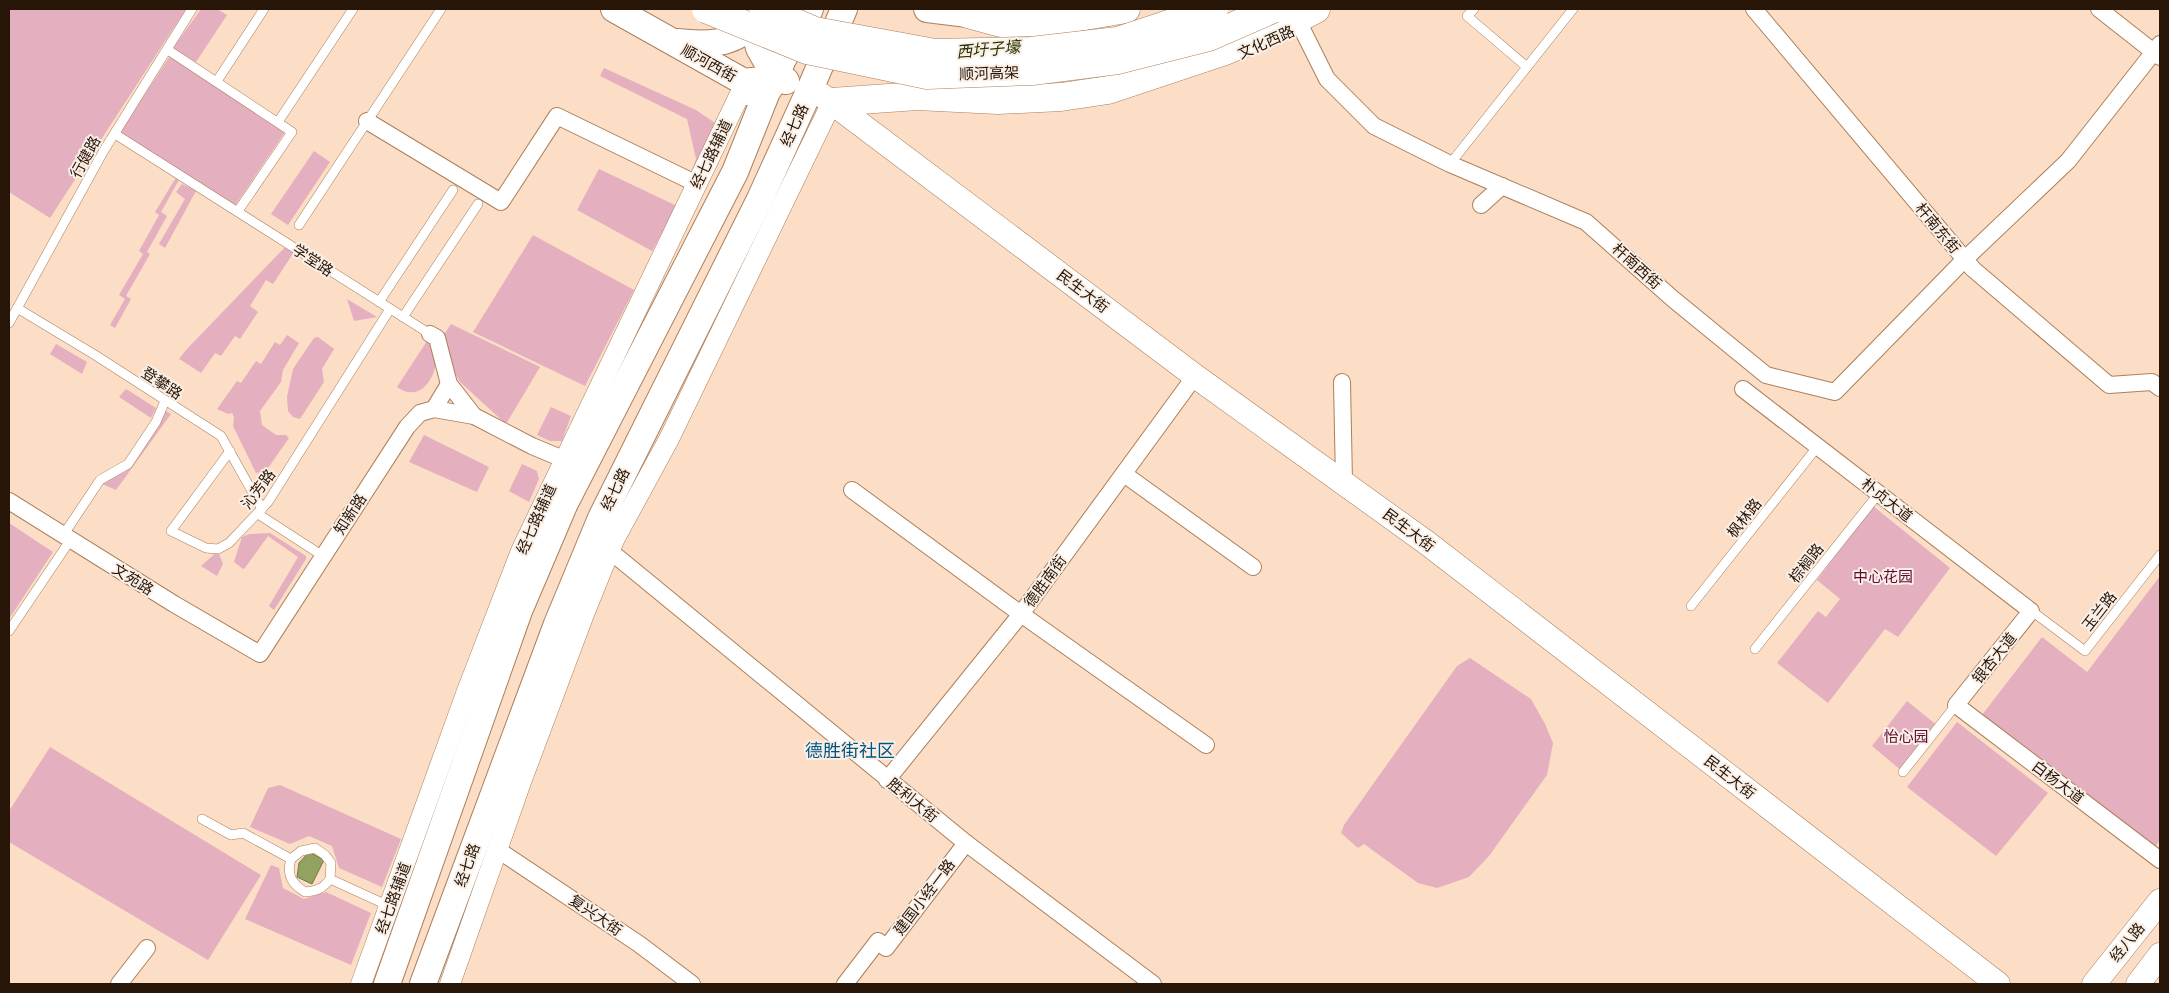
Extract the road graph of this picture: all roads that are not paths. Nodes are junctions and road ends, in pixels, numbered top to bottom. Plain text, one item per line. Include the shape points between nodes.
1 (192, 9) edge
2 (264, 9) edge
3 (353, 9) edge
4 (442, 9) edge
5 (614, 9) edge
6 (707, 9) edge
7 (810, 9) edge
8 (927, 9) edge
9 (1000, 9) edge
10 (1126, 9) edge
11 (1214, 9) edge
12 (1273, 9) edge
13 (1329, 9) edge
14 (1474, 9) edge
15 (1573, 9) edge
16 (1754, 9) edge
17 (2100, 9) edge
18 (843, 11) edge
19 (965, 11) edge
20 (755, 13) edge
21 (1308, 18) edge
22 (670, 41) junction
23 (168, 50) junction
24 (2158, 51) edge
25 (1527, 67) junction
26 (1201, 71) dead end
27 (775, 77) junction
28 (217, 82) junction
29 (821, 87) junction
30 (278, 122) junction
31 (367, 122) junction
32 (114, 134) junction
33 (1450, 164) junction
34 (697, 184) junction
35 (1502, 186) junction
36 (453, 190) dead end
37 (478, 204) dead end
38 (1481, 205) dead end
39 (238, 211) junction
40 (299, 225) dead end
41 (1964, 260) junction
42 (379, 302) junction
43 (17, 308) junction
44 (390, 309) junction
45 (403, 317) junction
46 (9, 323) edge
47 (430, 334) joint
48 (1196, 376) junction
49 (1342, 382) dead end
50 (449, 384) junction
51 (2160, 388) edge
52 (1743, 389) dead end
53 (165, 401) junction
54 (434, 409) junction
55 (474, 416) junction
56 (1818, 446) junction
57 (230, 450) junction
58 (563, 459) junction
59 (1124, 474) junction
60 (1344, 482) junction
61 (852, 490) dead end
62 (1879, 493) junction
63 (9, 501) edge
64 (260, 511) junction
65 (67, 537) junction
66 (610, 551) junction
67 (2160, 555) edge
68 (323, 556) junction
69 (1253, 567) dead end
70 (1692, 606) dead end
71 (2030, 610) junction
72 (1021, 614) junction
73 (9, 631) edge
74 (1755, 649) dead end
75 (260, 654) joint
76 (1956, 705) junction
77 (1206, 745) dead end
78 (1903, 772) dead end
79 (888, 780) junction
80 (202, 819) dead end
81 (966, 843) junction
82 (498, 850) junction
83 (291, 859) junction
84 (2160, 860) edge
85 (330, 879) junction
86 (2160, 901) edge
87 (390, 906) junction
88 (147, 948) dead end
89 (2160, 956) edge
90 (118, 984) edge
91 (361, 984) edge
92 (387, 984) edge
93 (423, 984) edge
94 (450, 984) edge
95 (692, 984) edge
96 (845, 984) edge
97 (1153, 984) edge
98 (1998, 984) edge
99 (2094, 984) edge
100 (2138, 984) edge

1 - 23 lane, 行健路
2 - 28 lane
3 - 30 lane
4 - 31 lane
5 - 22 main road, 顺河西街
6 - 12 highway, 顺河高架, bridge via 808,50 927,76 1032,71 1118,60 1209,37
7 - 27 main road, bridge
8 - 19 main road
9 - 19 main road
10 - 19 highway via 1050,22 1001,23
11 - 20 highway, 顺河高架, bridge via 1118,40 1031,51 935,53 815,31
13 - 21 street, 文化西路
14 - 25 lane via 1467,16
15 - 25 lane
16 - 41 street, 杆南东街
17 - 24 street
18 - 29 main road, 经七路, bridge
20 - 22 main road via 745,32 730,39 704,45
20 - 27 main road via 759,48
21 - 26 street, 文化西路
21 - 29 highway via 1222,52 1108,90 1061,97 998,100
21 - 33 street, 杆南西街 via 1327,79 1374,126
22 - 27 main road, 顺河西街 via 744,82
23 - 28 lane
23 - 32 lane, 行健路
24 - 41 street via 2068,161
25 - 33 lane
27 - 29 main road, 顺河西街
27 - 34 street, 经七路辅道 via 739,96
27 - 92 main road via 735,172 565,503 519,611
28 - 30 lane
29 - 48 main road, 民生大街
29 - 66 street via 669,439
29 - 93 main road, 经七路 via 760,199 601,518 556,624
30 - 39 lane via 292,132
31 - 34 street via 501,202 557,116
31 - 40 lane
32 - 39 lane, 学堂路
32 - 43 lane, 行健路
33 - 35 street, 杆南西街
34 - 58 street, 经七路辅道
35 - 38 street
35 - 41 street, 杆南西街 via 1586,222 1766,375 1836,392
36 - 42 lane
37 - 45 lane
39 - 42 lane, 学堂路
41 - 51 street, 杆南东街 via 2109,385 2152,382
42 - 44 lane, 学堂路
43 - 46 lane, 行健路
43 - 53 lane, 登攀路
44 - 45 lane, 学堂路
44 - 64 lane, 沁芳路 via 285,477
45 - 47 lane, 学堂路
47 - 50 street, 学堂路 via 437,338
48 - 59 street, 德胜南街
48 - 60 main road, 民生大街
49 - 60 street
50 - 54 street
50 - 55 street, 学堂路
52 - 56 street, 朴贞大道
53 - 57 lane, 登攀路 via 221,436
53 - 65 lane via 156,422 128,464 100,480
54 - 55 street, 学堂路
54 - 68 street, 知新路 via 420,413 407,427
55 - 58 street, 学堂路
56 - 62 street, 朴贞大道
56 - 70 lane, 枫林路
57 - 64 lane, 登攀路
57 - 64 lane, 沁芳路 via 171,530 206,548 218,548 230,543
58 - 87 street, 经七路辅道 via 521,551
59 - 69 street
59 - 72 street, 德胜南街
60 - 98 main road, 民生大街
61 - 72 street
62 - 71 street, 朴贞大道
62 - 74 lane, 棕榈路
63 - 65 street, 文苑路
64 - 68 lane, 登攀路
65 - 73 lane
65 - 75 street, 文苑路
66 - 79 street, 胜利大街
66 - 82 street
67 - 71 lane, 玉兰路 via 2085,652
68 - 75 street, 知新路
71 - 76 street, 银杏大道
72 - 77 street
72 - 79 street, 德胜南街
76 - 78 lane
76 - 84 street, 白杨大道
79 - 81 street, 胜利大街
80 - 83 lane via 231,835 242,833
81 - 96 street, 建国小经一路 via 886,948 878,941
81 - 97 street, 胜利大街
82 - 94 street
82 - 95 street, 复兴大街 via 639,944
83 - 85 lane via 301,851 314,848 331,862
83 - 85 lane via 290,880 305,892 317,891
85 - 87 lane
86 - 99 main road, 经八路
87 - 91 street, 经七路辅道
88 - 90 street
89 - 100 main road

